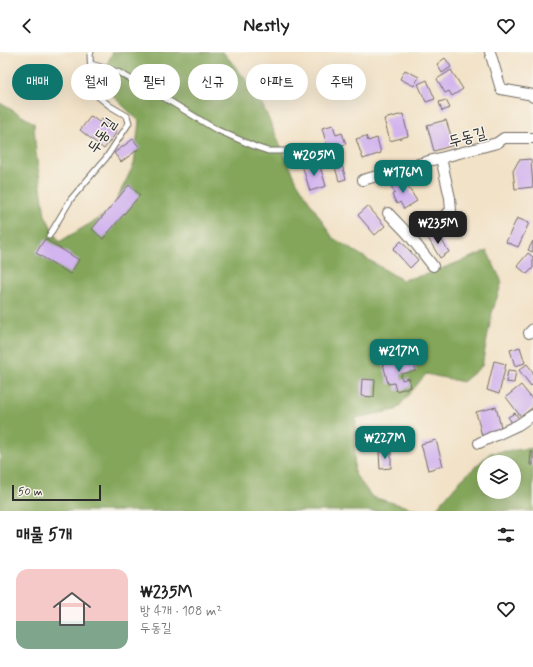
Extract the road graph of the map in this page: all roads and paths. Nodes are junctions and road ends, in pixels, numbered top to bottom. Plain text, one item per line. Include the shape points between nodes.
1 (91, 52) edge
2 (490, 52) edge
3 (91, 64) edge
4 (121, 74) edge
5 (533, 97) edge
6 (102, 100) edge
7 (533, 138) edge
8 (290, 151) dead end
9 (441, 158) junction
10 (363, 180) dead end
11 (388, 213) dead end
12 (408, 234) junction
13 (49, 236) dead end
14 (433, 266) dead end
15 (533, 415) edge
16 (479, 443) dead end

1 - 3 lane, 두동길
2 - 5 street via 501,89
4 - 8 lane via 215,129 256,148
6 - 13 lane, 두동길 via 127,116 129,123 106,158 71,199
7 - 9 street, 두동길 via 504,138 497,143
9 - 10 street, 두동길
9 - 12 street via 451,211
11 - 12 street
12 - 14 street
15 - 16 street

